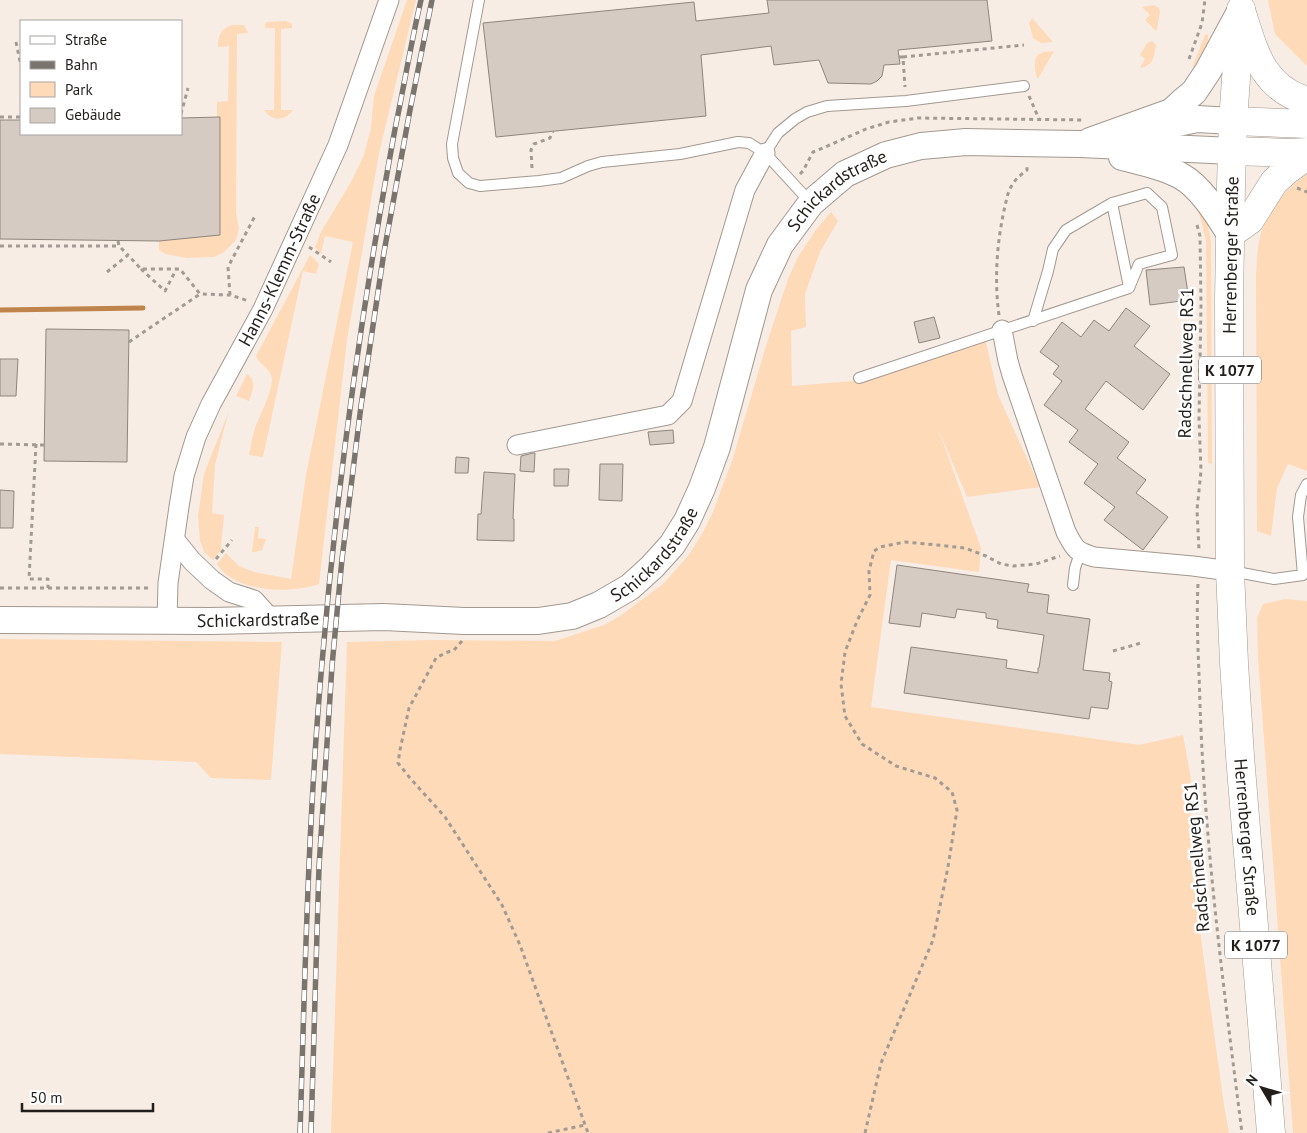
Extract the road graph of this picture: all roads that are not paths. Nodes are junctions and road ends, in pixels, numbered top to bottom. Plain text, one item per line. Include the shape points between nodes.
1 (389, 0) edge
2 (479, 0) edge
3 (1241, 5) edge
4 (1024, 86) road end
5 (1307, 101) edge
6 (1234, 121) junction
7 (1307, 124) edge
8 (1080, 144) junction
9 (1232, 151) junction
10 (1307, 152) edge
11 (765, 153) junction
12 (1307, 156) edge
13 (811, 203) junction
14 (1112, 203) junction
15 (1230, 234) junction
16 (1129, 288) junction
17 (1033, 321) junction
18 (1002, 330) junction
19 (859, 378) dead end
20 (517, 445) dead end
21 (1307, 484) edge
22 (175, 540) junction
23 (1078, 551) junction
24 (1230, 571) junction
25 (1072, 585) dead end
26 (0, 620) edge
27 (272, 620) junction
28 (167, 622) junction
29 (1271, 1133) edge

1 - 22 street, Hanns-Klemm-Straße via 338,145 263,309 196,438 184,476
2 - 11 lane via 452,144 458,173 469,183 480,186 561,178 602,162 680,154 738,142 749,143
3 - 5 main road via 1257,58 1270,77 1289,94
3 - 6 main road, Herrenberger Straße / K 1077
3 - 8 street via 1208,71 1194,92 1171,112
4 - 11 lane via 906,101 827,106 795,119 778,133
6 - 7 main road
6 - 8 street, Schickardstraße via 1197,119
6 - 9 main road, Herrenberger Straße / K 1077
8 - 9 street, Schickardstraße
8 - 13 street, Schickardstraße via 966,142 921,146 886,155 846,174
8 - 15 street via 1160,168 1189,181 1210,203
9 - 10 main road
9 - 15 main road, Herrenberger Straße / K 1077
11 - 13 lane
11 - 20 street via 745,190 682,400 668,415
12 - 15 main road via 1274,182 1250,220
13 - 27 street, Schickardstraße via 780,245 759,290 717,447 691,513 672,544 630,587 599,606 572,616 538,621 384,617
14 - 16 lane
14 - 16 lane via 1146,193 1162,207 1172,255 1139,264
14 - 17 lane via 1066,230 1053,249
15 - 24 main road, Herrenberger Straße / K 1077
16 - 17 lane
17 - 18 lane
18 - 19 lane
18 - 23 street via 1012,375 1066,532
21 - 24 lane via 1301,495 1298,518 1303,575 1274,579
22 - 27 street via 204,572 229,592 254,600
22 - 28 street, Hanns-Klemm-Straße
23 - 24 street via 1094,557
23 - 25 lane
24 - 29 main road, Herrenberger Straße / K 1077 via 1240,756
26 - 28 street, Schickardstraße
27 - 28 street, Schickardstraße

